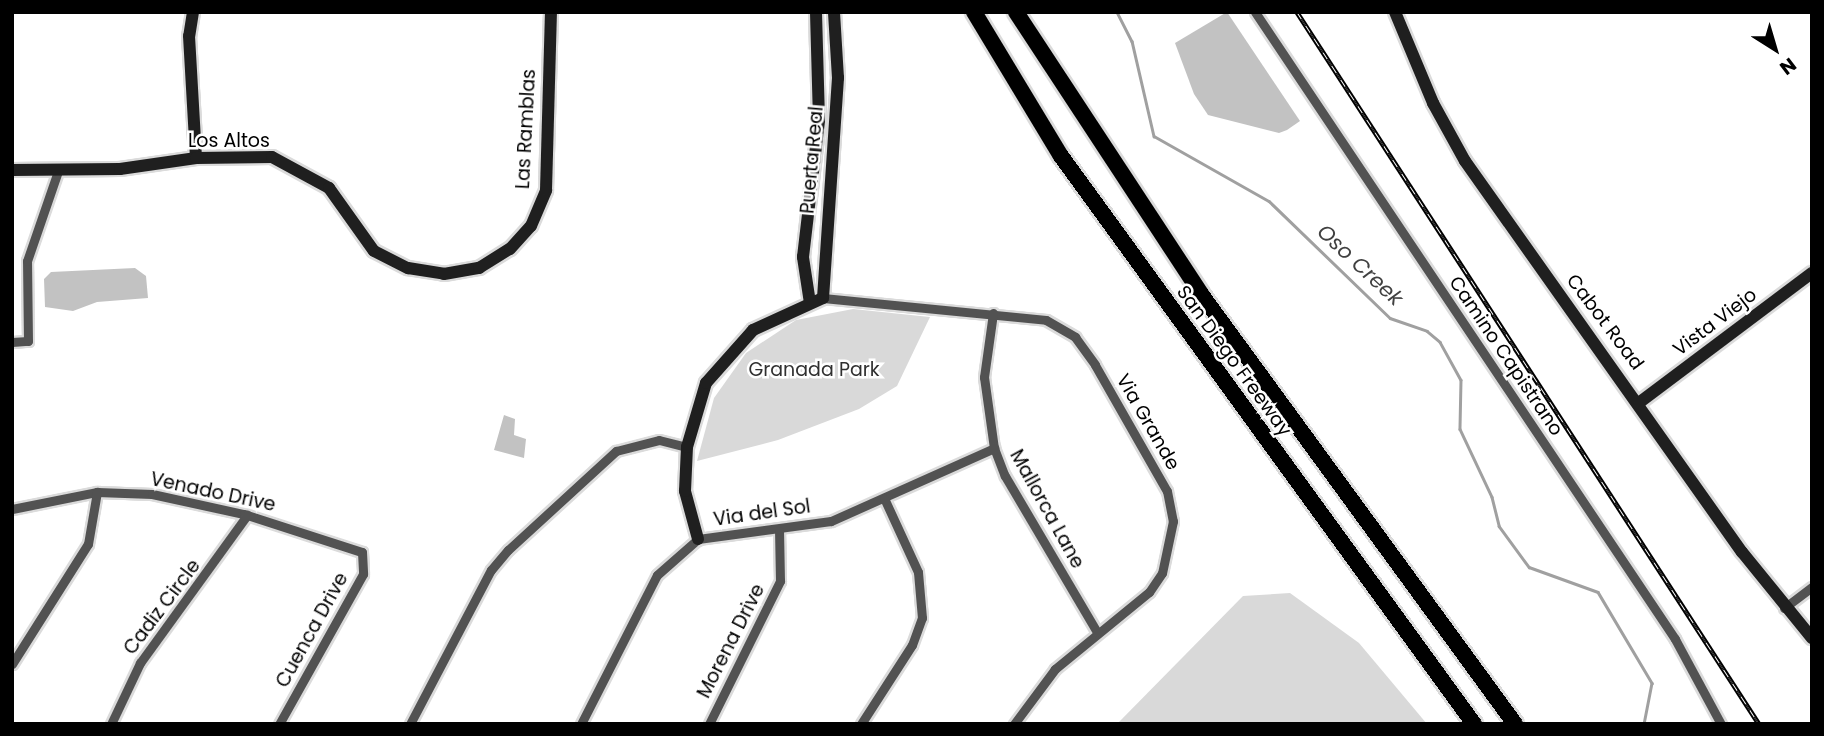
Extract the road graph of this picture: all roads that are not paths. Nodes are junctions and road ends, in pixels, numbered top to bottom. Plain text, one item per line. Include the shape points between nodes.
1 (193, 12) edge
2 (551, 12) edge
3 (816, 12) edge
4 (834, 12) edge
5 (974, 12) edge
6 (1016, 12) edge
7 (1255, 12) edge
8 (1395, 12) edge
9 (196, 158) junction
10 (12, 170) edge
11 (58, 171) junction
12 (1812, 273) edge
13 (444, 274) joint
14 (817, 301) junction
15 (993, 313) junction
16 (12, 342) edge
17 (1640, 402) junction
18 (687, 447) junction
19 (994, 448) junction
20 (97, 492) junction
21 (884, 498) junction
22 (12, 509) edge
23 (247, 515) junction
24 (779, 531) junction
25 (698, 539) junction
26 (362, 552) joint
27 (1812, 587) edge
28 (1784, 608) junction
29 (1097, 632) junction
30 (1812, 638) edge
31 (12, 664) edge
32 (111, 724) edge
33 (279, 724) edge
34 (410, 724) edge
35 (581, 724) edge
36 (709, 724) edge
37 (861, 724) edge
38 (1014, 724) edge
39 (1474, 724) edge
40 (1516, 724) edge
41 (1721, 724) edge

1 - 9 street via 189,36
2 - 13 street, Las Ramblas via 546,190 536,214 510,249 480,268
3 - 14 street, Puerta Real via 819,120 803,257
4 - 14 street, Puerta Real via 838,78
5 - 39 highway, San Diego Freeway via 1061,156
6 - 40 highway, San Diego Freeway via 1201,294
7 - 41 street, Camino Capistrano via 1675,639
8 - 17 street, Cabot Road via 1433,103 1465,161
9 - 11 street, Los Altos via 120,169
9 - 13 street, Los Altos via 272,157 329,188 374,251 408,268
10 - 11 street, Los Altos
11 - 16 street via 27,261 28,341
12 - 17 street, Vista Viejo
14 - 15 street, Via Grande
14 - 18 street via 753,330 724,361 706,383
15 - 19 street, Mallorca Lane via 984,377
15 - 29 street, Via Grande via 1046,320 1075,337 1167,491 1173,521 1162,573 1149,592
17 - 28 street, Cabot Road
18 - 25 street via 685,491
18 - 34 street via 659,440 616,451 508,550 491,570
19 - 21 street, Via del Sol
19 - 29 street, Mallorca Lane via 1005,476
20 - 22 street, Venado Drive
20 - 23 street, Venado Drive via 152,495
20 - 31 street via 88,544
21 - 24 street, Via del Sol via 831,521
21 - 37 street via 918,572 922,618 912,645
23 - 26 street, Venado Drive
23 - 32 street, Cadiz Circle via 140,663
24 - 25 street, Via del Sol
24 - 36 street, Morena Drive via 780,581
25 - 35 street, Via del Sol via 657,575
26 - 33 street, Cuenca Drive via 363,574
27 - 28 street
28 - 30 street, Cabot Road
29 - 38 street, Via Grande via 1055,669

